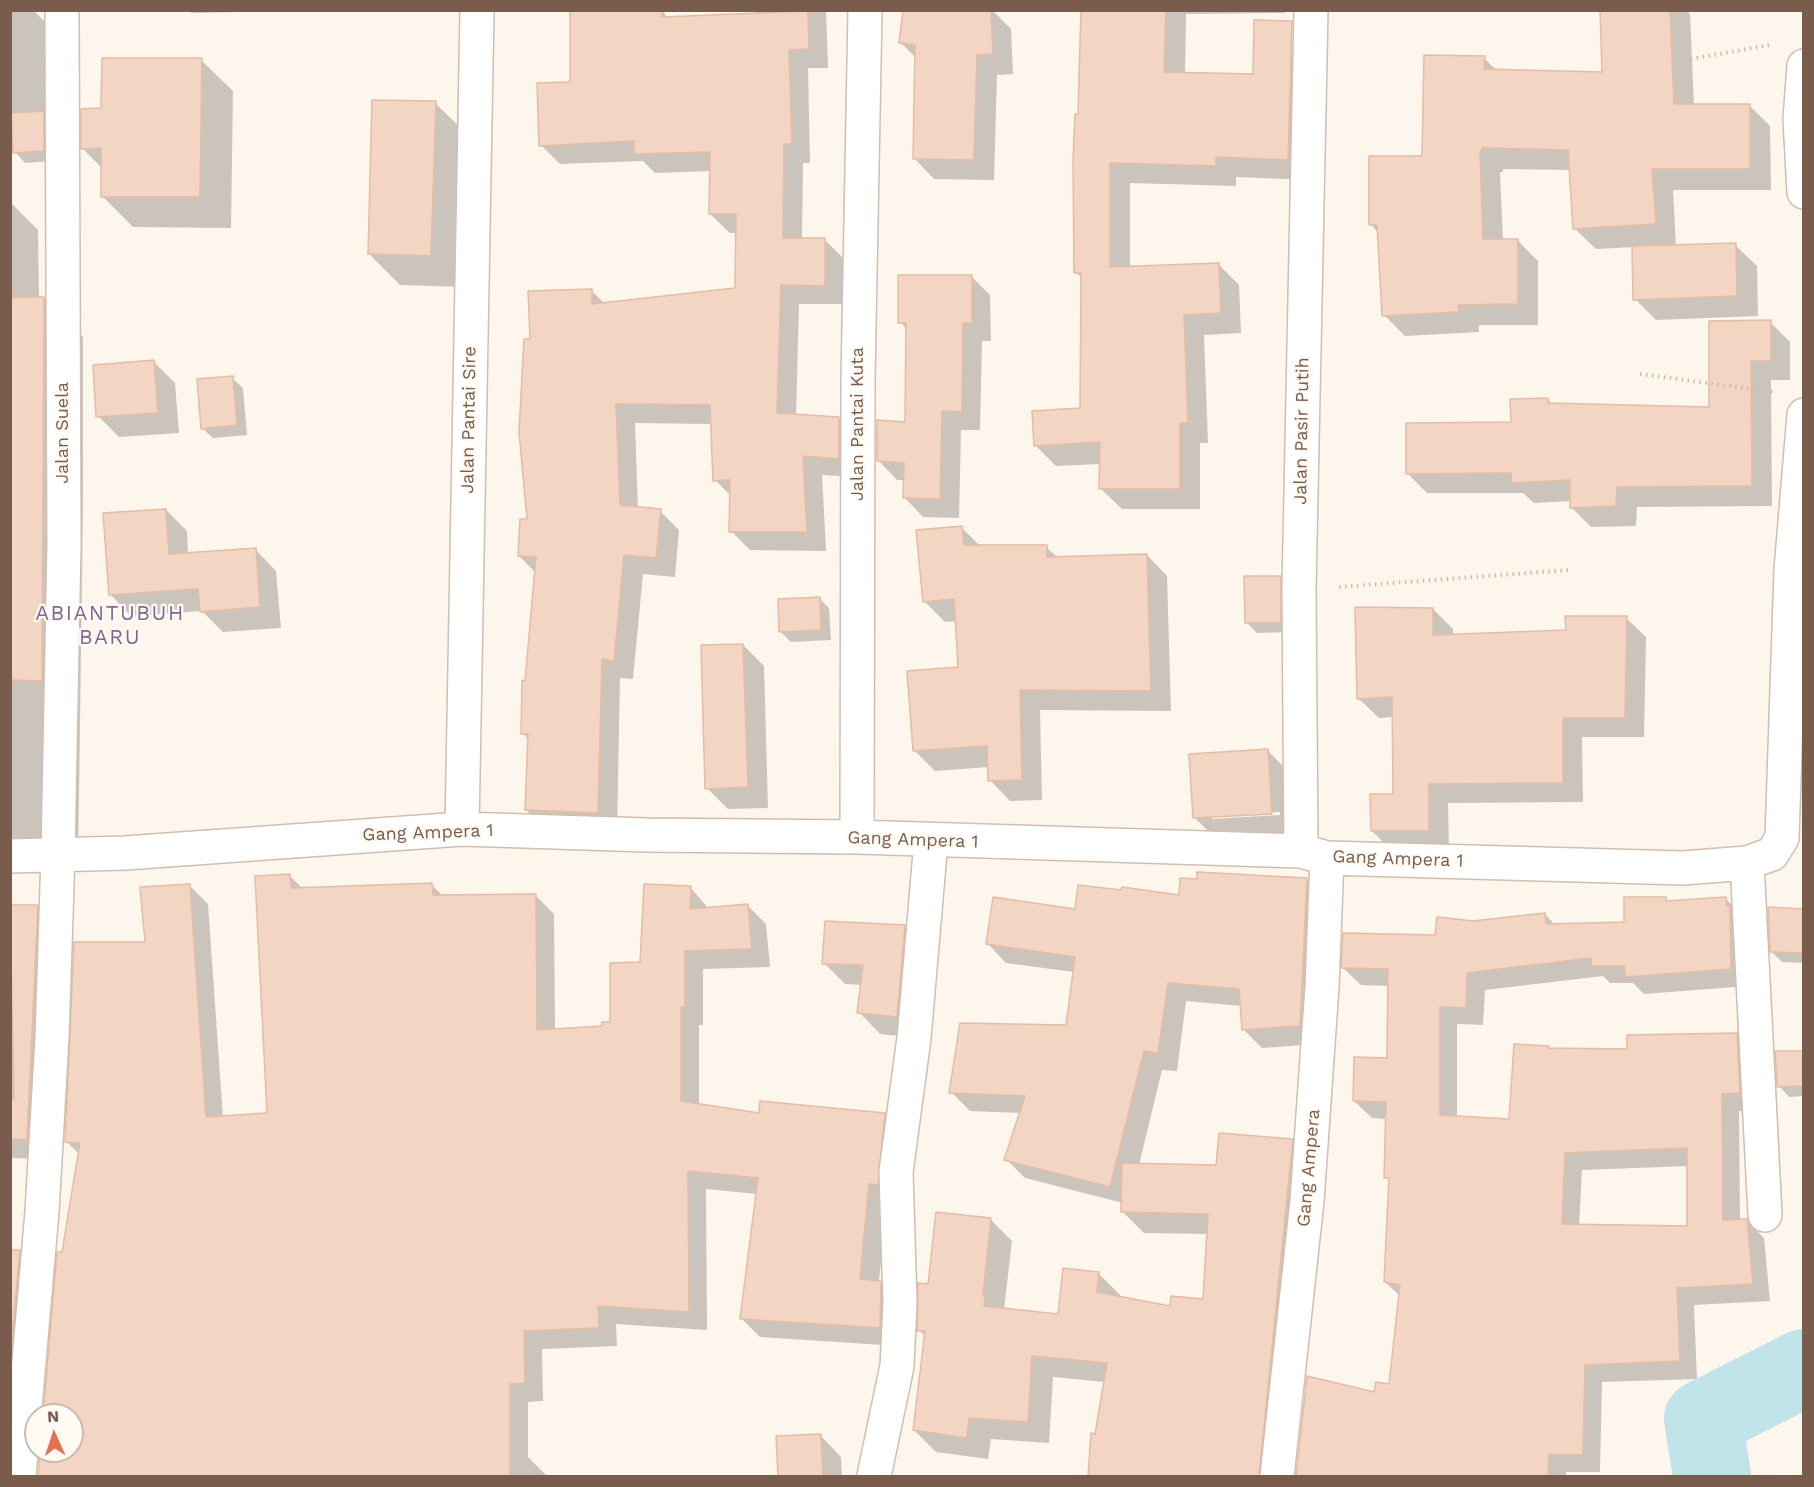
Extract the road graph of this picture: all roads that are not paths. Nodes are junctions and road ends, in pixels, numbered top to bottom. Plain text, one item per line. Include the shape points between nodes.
1 (62, 10) edge
2 (477, 10) edge
3 (865, 10) edge
4 (1311, 10) edge
5 (1803, 66) edge
6 (1803, 192) edge
7 (1792, 404) edge
8 (462, 829) junction
9 (857, 837) junction
10 (930, 841) junction
11 (58, 855) junction
12 (1314, 855) junction
13 (10, 856) edge
14 (1747, 863) junction
15 (1765, 1215) dead end
16 (19, 1476) edge
17 (874, 1476) edge
18 (1277, 1476) edge

1 - 11 street, Jalan Suela via 64,545
2 - 8 street, Jalan Pantai Sire
3 - 9 street, Jalan Pantai Kuta via 858,378
4 - 12 street, Jalan Pasir Putih via 1299,589
5 - 6 street
7 - 14 street, Gang Ampera 1 via 1791,581 1782,838 1772,854
8 - 9 street, Gang Ampera 1
8 - 11 street, Gang Ampera 1
9 - 10 street, Gang Ampera 1
10 - 12 street, Gang Ampera 1
10 - 17 street via 914,1038 896,1172 900,1303 897,1366
11 - 13 street, Gang Ampera 1
11 - 16 street, Jalan Suela via 42,1212
12 - 14 street, Gang Ampera 1 via 1683,868
12 - 18 street, Gang Ampera via 1322,987 1307,1201
14 - 15 street

